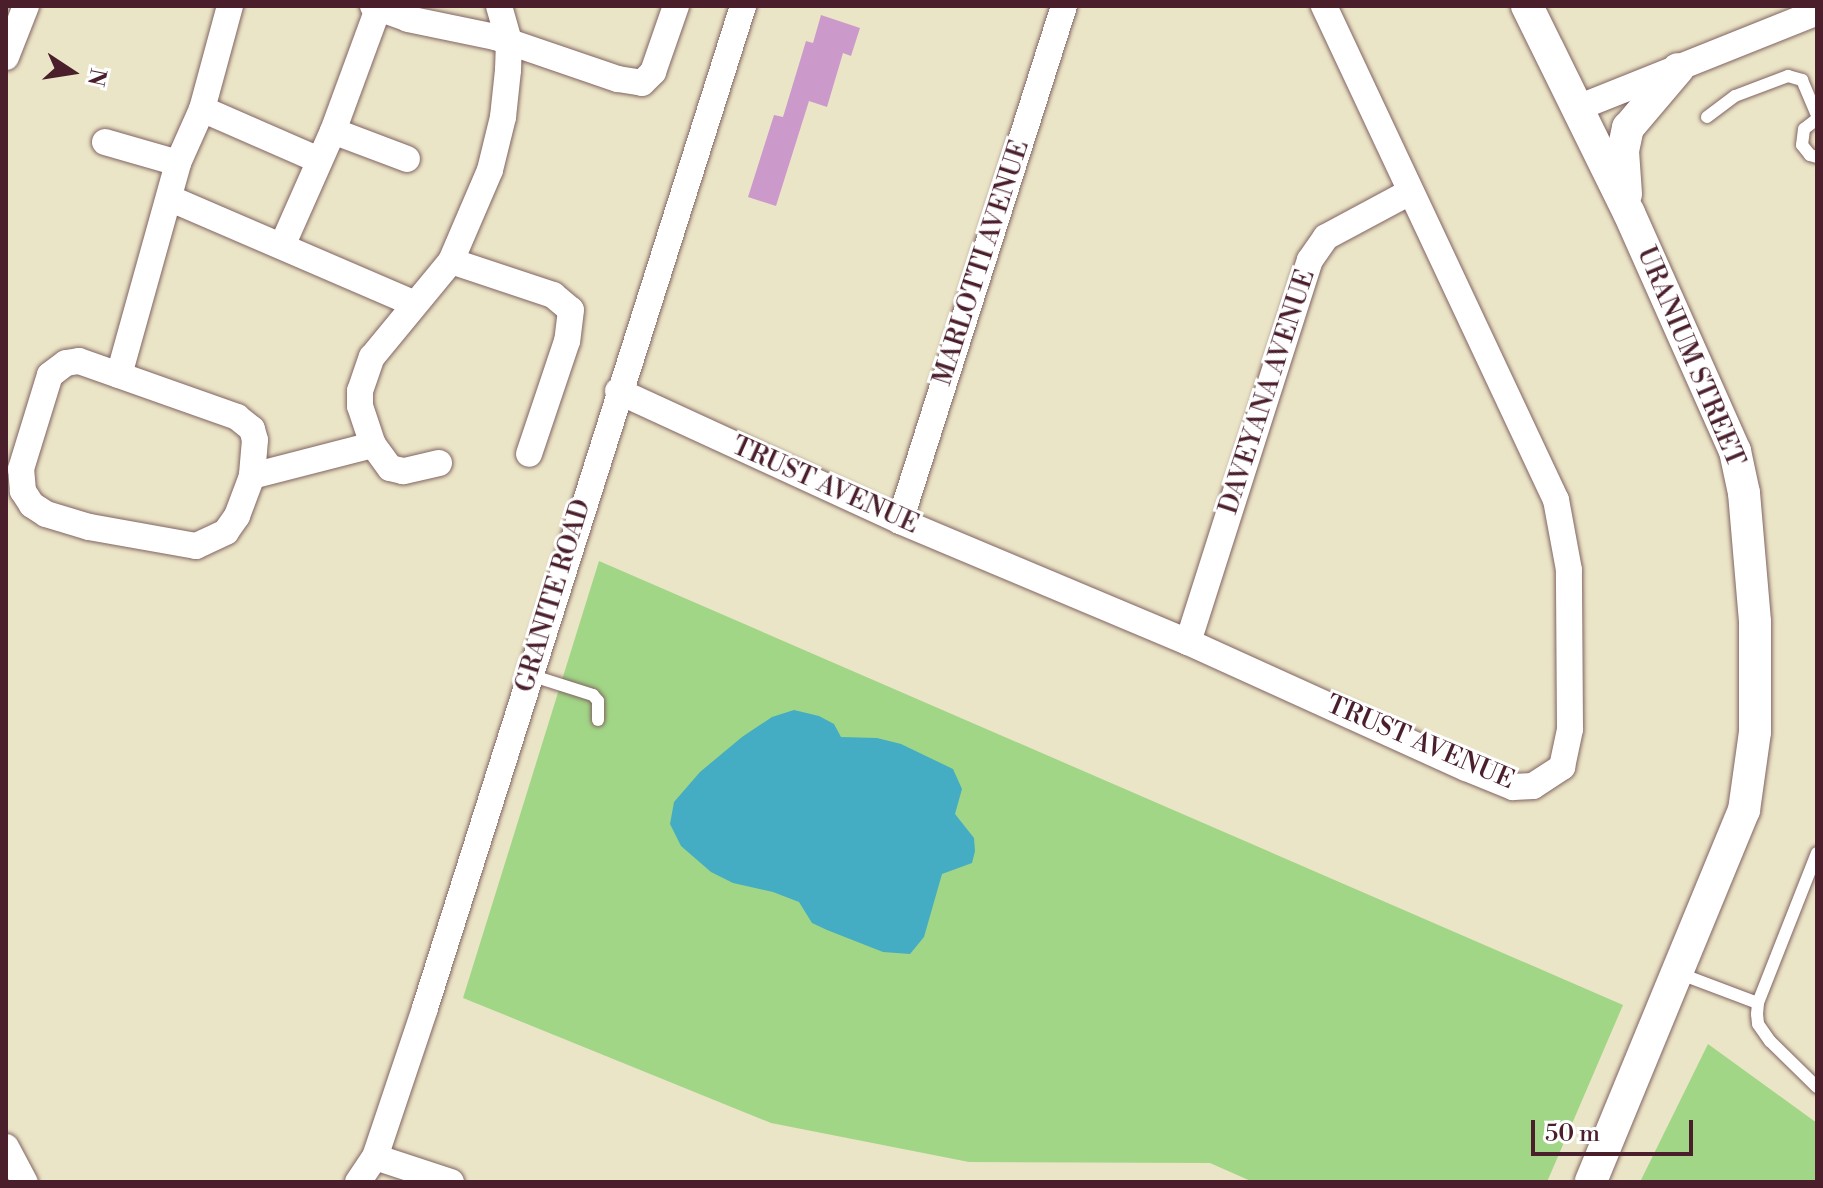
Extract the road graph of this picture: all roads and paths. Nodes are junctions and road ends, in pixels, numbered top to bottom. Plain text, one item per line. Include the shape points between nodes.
1 (26, 6) edge
2 (230, 6) edge
3 (676, 6) edge
4 (743, 6) edge
5 (1064, 6) edge
6 (1324, 6) edge
7 (1527, 6) edge
8 (377, 7) edge
9 (1817, 12) edge
10 (504, 17) edge
11 (6, 57) edge
12 (1678, 69) junction
13 (202, 109) junction
14 (1575, 109) junction
15 (1707, 117) dead end
16 (1817, 117) edge
17 (333, 131) junction
18 (105, 142) dead end
19 (1817, 157) edge
20 (407, 159) dead end
21 (319, 160) junction
22 (178, 163) junction
23 (1410, 192) junction
24 (169, 198) junction
25 (1629, 213) junction
26 (282, 246) junction
27 (451, 261) junction
28 (413, 303) junction
29 (119, 375) junction
30 (618, 391) junction
31 (373, 445) junction
32 (529, 454) dead end
33 (439, 463) dead end
34 (252, 476) junction
35 (900, 521) junction
36 (1188, 642) junction
37 (530, 675) junction
38 (598, 720) dead end
39 (1817, 853) edge
40 (1678, 973) junction
41 (1758, 1003) junction
42 (1817, 1087) edge
43 (6, 1147) edge
44 (375, 1157) junction
45 (25, 1182) edge
46 (358, 1182) edge
47 (451, 1182) edge
48 (1591, 1182) edge

1 - 11 street
2 - 13 street
3 - 10 street via 653,72 642,83 618,79
4 - 30 street, GRANITE ROAD
5 - 35 street, MARLOTTI AVENUE
6 - 23 street, TRUST AVENUE
7 - 14 street, URANIUM STREET
8 - 10 street via 408,19
8 - 17 street
9 - 12 street via 1783,21
10 - 27 street via 503,117 490,170
12 - 14 street
12 - 25 street via 1628,128 1622,175
13 - 21 street
13 - 22 street
14 - 25 street, URANIUM STREET
15 - 16 lane via 1735,96 1788,76 1802,80
16 - 19 lane via 1804,129 1802,145
17 - 20 street
17 - 21 street
18 - 22 street
21 - 26 street
22 - 24 street
23 - 36 street, DAVEYANA AVENUE via 1326,237 1310,260
23 - 36 street, TRUST AVENUE via 1556,500 1569,570 1570,729 1562,767 1533,786 1513,787
24 - 26 street
24 - 29 street
25 - 40 street, URANIUM STREET via 1735,451 1744,493 1755,622 1755,732 1744,810
26 - 28 street
27 - 28 street
27 - 32 street via 553,295 571,310 567,341
28 - 31 street via 363,376 360,406
29 - 34 street via 245,422 255,440
29 - 34 street via 79,361 50,375 21,469 23,491 32,505 89,527 196,546 226,532
30 - 35 street, TRUST AVENUE
30 - 37 street, GRANITE ROAD
31 - 33 street via 396,471
31 - 34 street
35 - 36 street, TRUST AVENUE
37 - 38 lane via 593,695
37 - 44 street, GRANITE ROAD
39 - 41 lane
40 - 41 lane
40 - 48 street, URANIUM STREET
41 - 42 lane via 1758,1024
43 - 45 street
44 - 46 street, GRANITE ROAD
44 - 47 street

